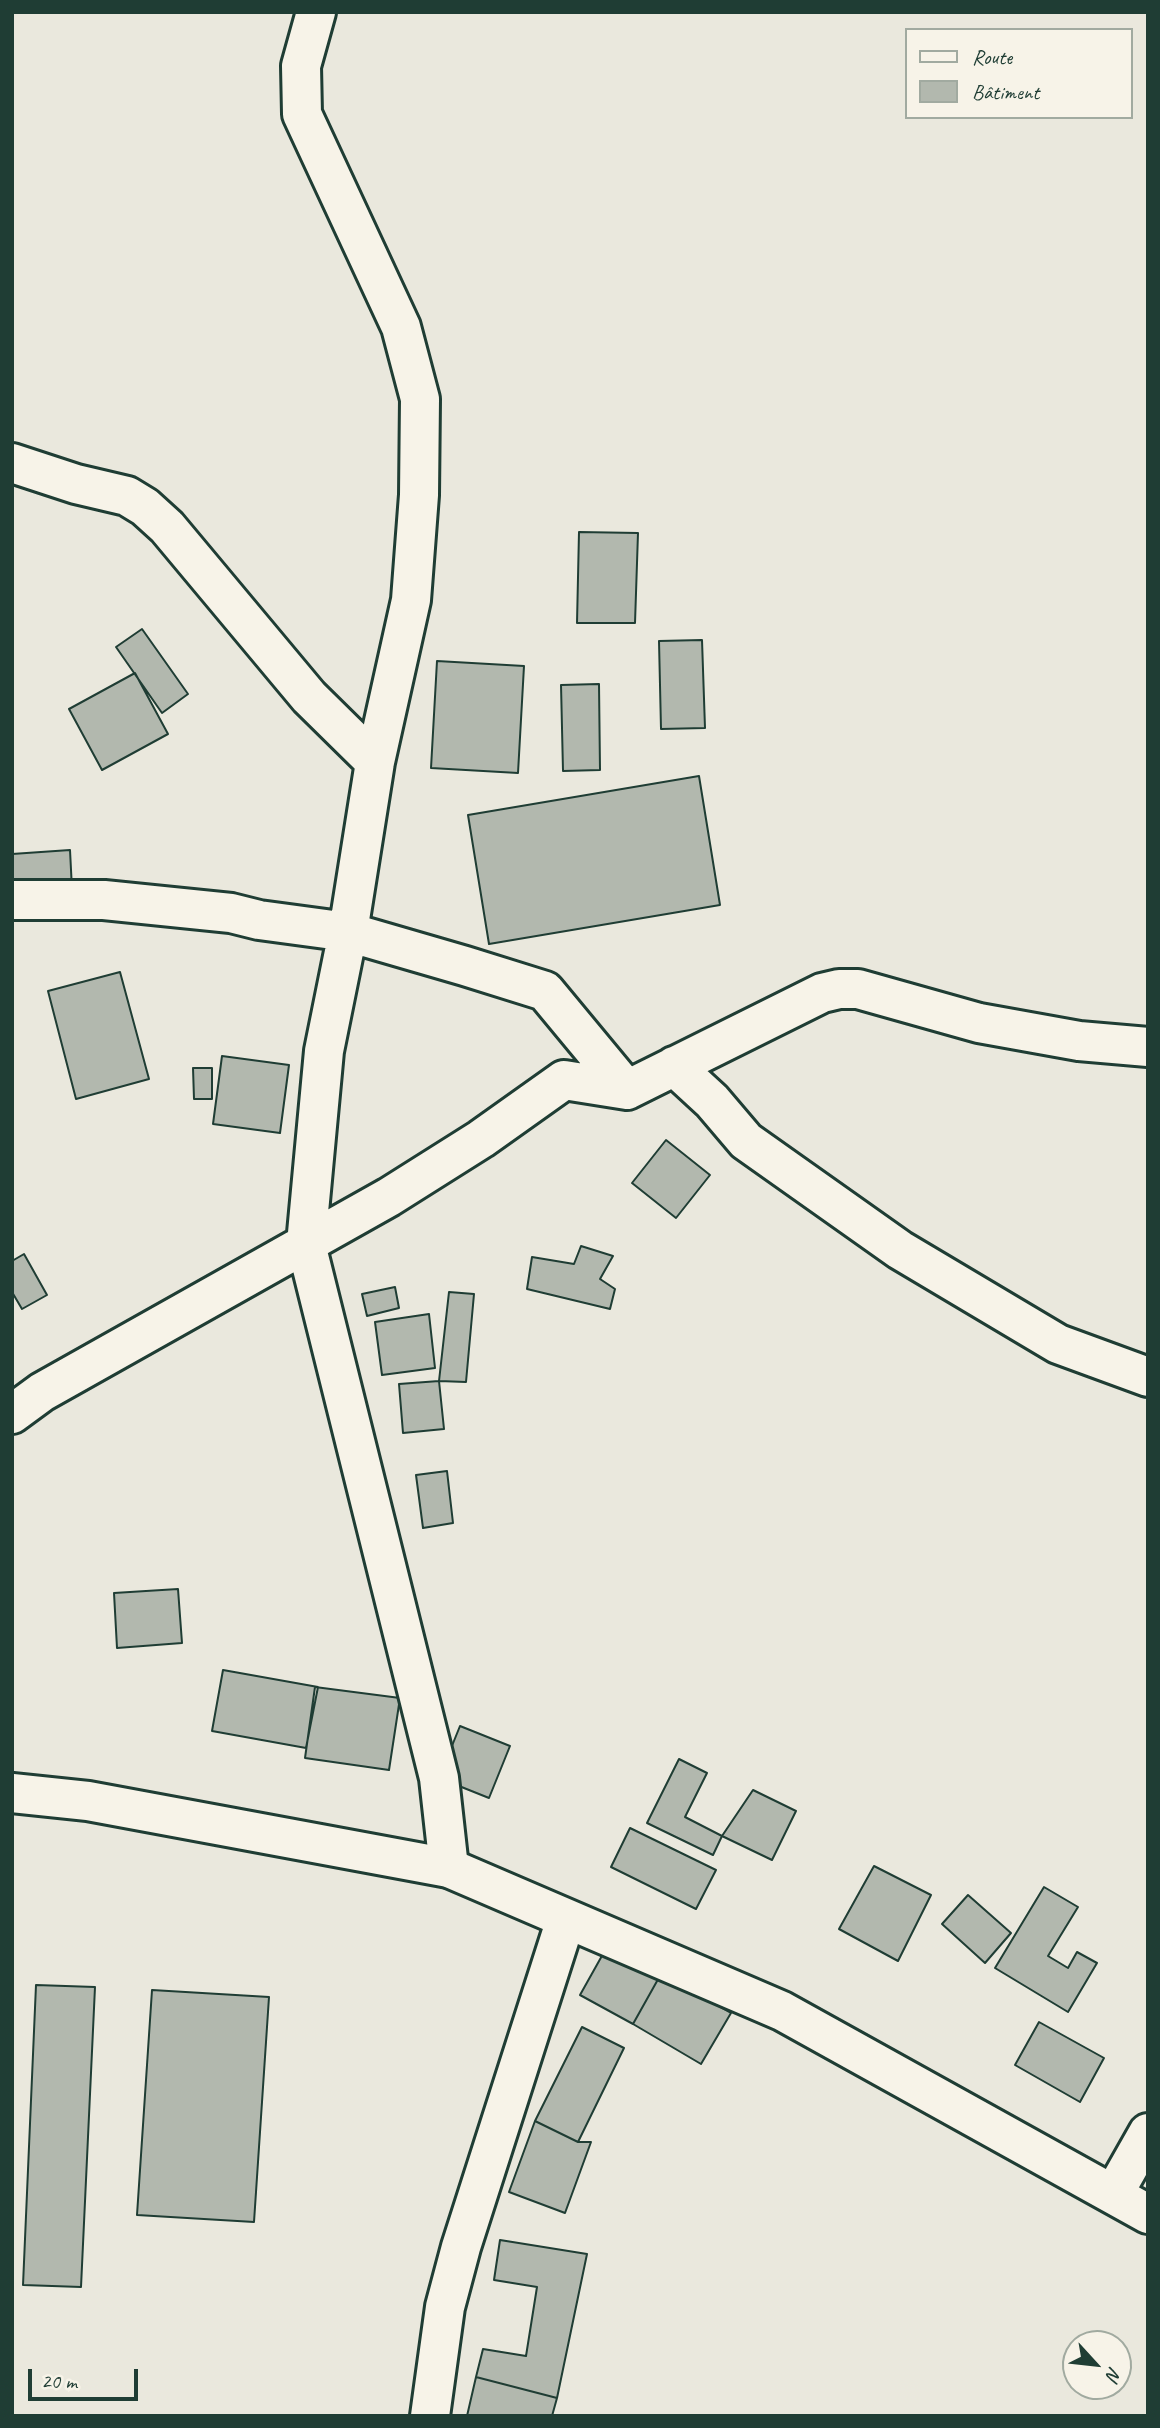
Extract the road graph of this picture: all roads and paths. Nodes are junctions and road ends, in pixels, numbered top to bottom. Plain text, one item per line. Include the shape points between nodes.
1 (316, 12) edge
2 (12, 463) edge
3 (375, 762) junction
4 (12, 900) edge
5 (348, 932) junction
6 (1148, 1047) edge
7 (674, 1066) junction
8 (627, 1090) junction
9 (306, 1244) junction
10 (1148, 1377) edge
11 (12, 1414) edge
12 (12, 1793) edge
13 (449, 1867) junction
14 (566, 1919) junction
15 (1148, 2133) edge
16 (1114, 2193) junction
17 (1148, 2214) edge
18 (430, 2416) edge

1 - 3 street via 301,66 302,114 401,327 419,399 419,495 411,600
2 - 3 street via 127,496 145,507 167,527 309,697
3 - 5 street
4 - 5 street via 180,907
5 - 8 street via 545,991
5 - 9 street via 324,1051
6 - 7 street via 1079,1041 979,1023 858,989 839,989 822,993
7 - 8 street
7 - 10 street via 746,1140 900,1250 1058,1345
8 - 9 street via 564,1080 481,1139
9 - 11 street via 42,1392
9 - 13 street via 439,1778
12 - 13 street via 88,1801
13 - 14 street
14 - 16 street via 782,2011
14 - 18 street via 461,2247 445,2307
15 - 16 street
16 - 17 street

